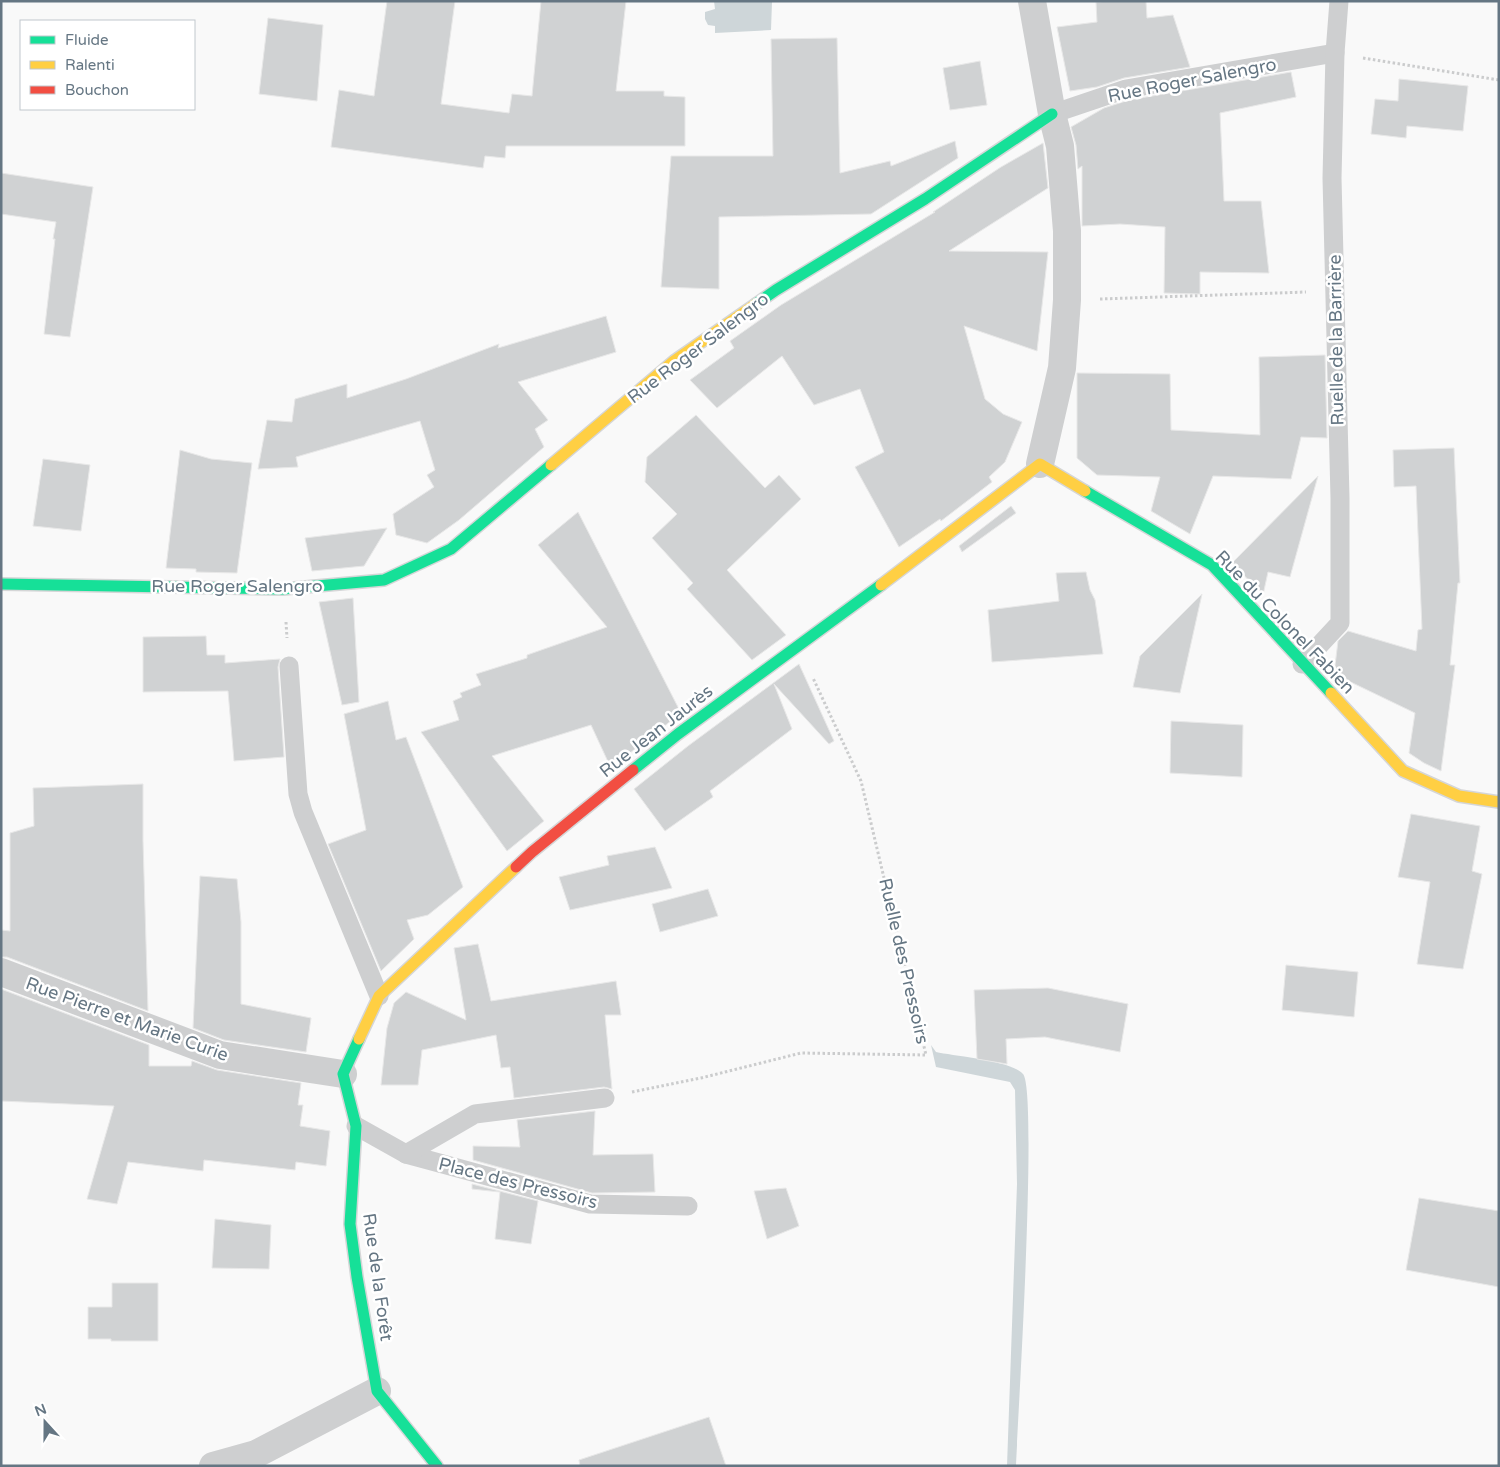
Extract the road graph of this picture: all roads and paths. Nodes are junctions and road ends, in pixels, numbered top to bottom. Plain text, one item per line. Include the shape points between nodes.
1 (1032, 1) edge
2 (1339, 1) edge
3 (1335, 53) junction
4 (1499, 80) edge
5 (1052, 114) junction
6 (1334, 292) junction
7 (1067, 300) junction
8 (1040, 464) junction
9 (1, 584) edge
10 (283, 589) junction
11 (798, 646) junction
12 (1302, 664) junction
13 (289, 666) joint
14 (1499, 802) edge
15 (1, 972) edge
16 (379, 996) junction
17 (343, 1074) junction
18 (605, 1098) joint
19 (356, 1126) junction
20 (406, 1154) junction
21 (688, 1206) dead end
22 (378, 1391) junction
23 (213, 1466) edge
24 (437, 1466) edge

1 - 5 street
2 - 3 lane, Ruelle de la Barrière
3 - 4 path
3 - 5 lane, Rue Roger Salengro via 1126,89
3 - 6 lane, Ruelle de la Barrière
5 - 7 street via 1060,146 1068,231
5 - 10 street, Rue Roger Salengro via 925,199 776,290 674,361 450,550 384,580
6 - 7 path
6 - 12 lane, Ruelle de la Barrière via 1340,623
7 - 8 street via 1062,368
8 - 11 street, Rue Jean Jaurès
8 - 12 street, Rue du Colonel Fabien via 1212,565
9 - 10 street, Rue Roger Salengro
10 - 13 path
11 - 16 street, Rue Jean Jaurès via 678,734 532,852
11 - 18 path, Ruelle des Pressoirs via 861,781 926,1055 801,1053
12 - 14 street, Rue du Colonel Fabien via 1403,772 1459,796
13 - 16 lane via 298,794
15 - 17 street, Rue Pierre et Marie Curie via 220,1056
16 - 17 street, Rue Jean Jaurès
17 - 19 street, Rue de la Forêt
18 - 20 lane via 475,1114
19 - 20 lane, Place des Pressoirs
19 - 22 street, Rue de la Forêt via 350,1224
20 - 21 lane, Place des Pressoirs via 590,1204
22 - 23 street via 256,1454
22 - 24 street, Rue de la Forêt

